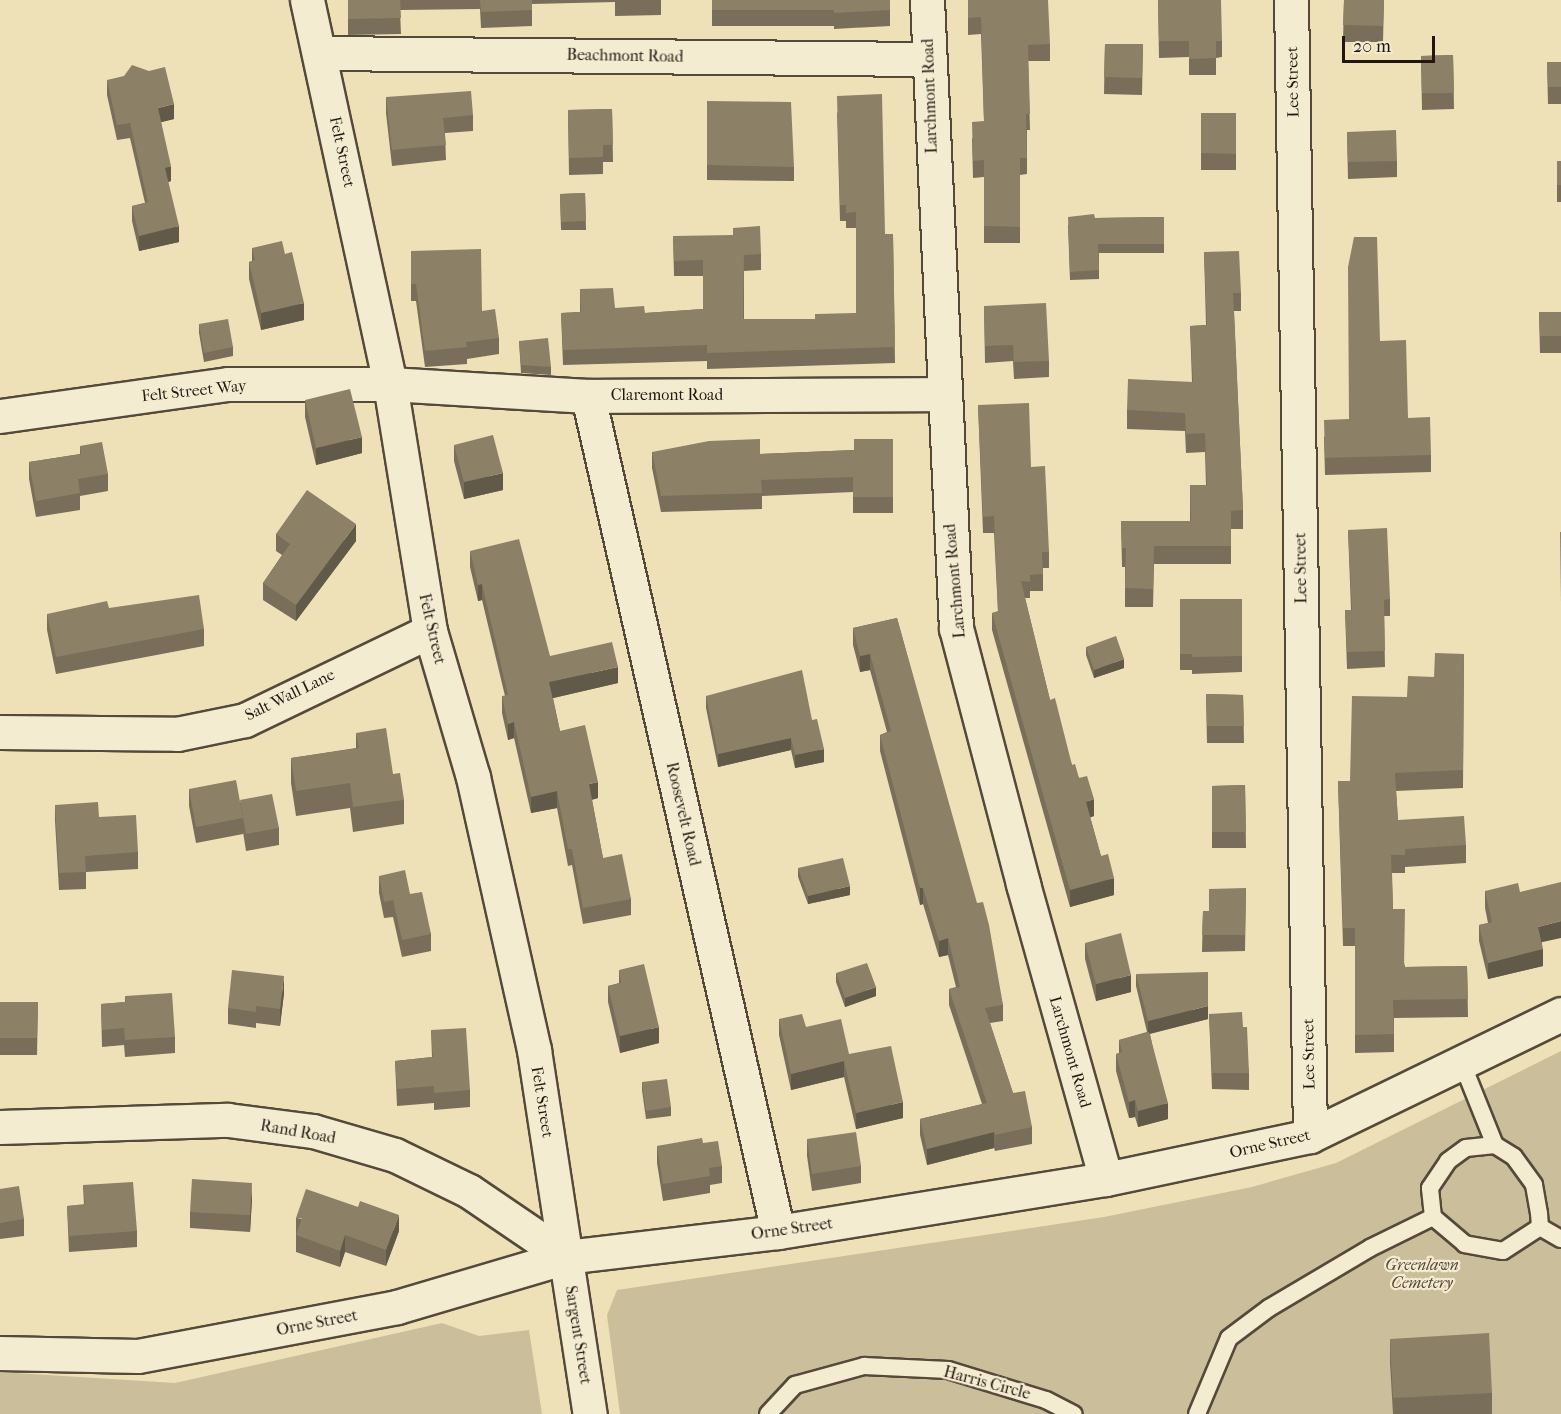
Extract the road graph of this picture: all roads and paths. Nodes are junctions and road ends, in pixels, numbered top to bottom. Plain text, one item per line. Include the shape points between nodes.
1 (307, 0) edge
2 (927, 0) edge
3 (1292, 0) edge
4 (321, 53) junction
5 (928, 59) junction
6 (390, 384) junction
7 (944, 394) junction
8 (588, 396) junction
9 (0, 416) edge
10 (430, 631) junction
11 (0, 732) edge
12 (1561, 1014) edge
13 (1462, 1063) junction
14 (0, 1127) edge
15 (1310, 1136) junction
16 (1495, 1145) junction
17 (1106, 1179) junction
18 (1432, 1217) junction
19 (1540, 1227) junction
20 (778, 1232) junction
21 (1561, 1239) edge
22 (566, 1257) junction
23 (0, 1353) edge
24 (590, 1414) edge
25 (768, 1414) edge
26 (1074, 1414) edge
27 (1197, 1414) edge

1 - 4 street, Felt Street
2 - 5 street, Larchmont Road
3 - 15 street, Lee Street
4 - 5 street, Beachmont Road
4 - 6 street, Felt Street
5 - 7 street, Larchmont Road
6 - 8 street, Claremont Road
6 - 9 street, Felt Street Way via 228,384
6 - 10 street, Felt Street
7 - 8 street, Claremont Road
7 - 17 street, Larchmont Road via 956,628
8 - 20 street, Roosevelt Road
10 - 11 street, Salt Wall Lane via 245,720 177,734
10 - 22 street, Felt Street via 473,777 534,1050
12 - 13 street, Orne Street
13 - 15 street, Orne Street
13 - 16 lane
14 - 22 street, Rand Road via 228,1120 312,1131 395,1155 469,1191
15 - 17 street, Orne Street
16 - 18 lane via 1466,1148 1448,1161 1430,1188
16 - 19 lane via 1514,1157 1534,1185
17 - 20 street, Orne Street
18 - 19 lane via 1465,1244 1503,1251
18 - 27 lane via 1370,1248 1269,1308 1229,1338
19 - 21 lane
20 - 22 street, Orne Street
22 - 23 street, Orne Street via 397,1307 138,1356
22 - 24 street, Sargent Street
25 - 26 lane, Harris Circle via 795,1385 864,1366 948,1370 1046,1400

